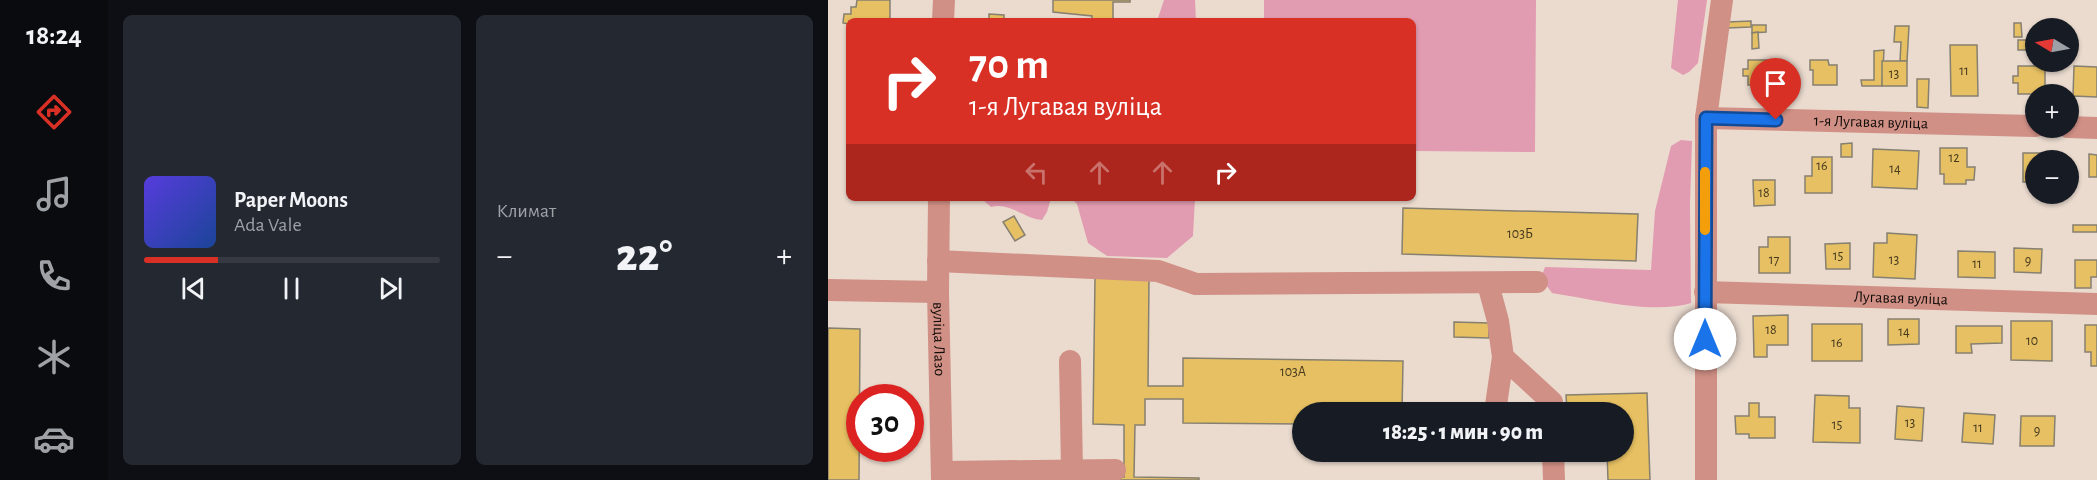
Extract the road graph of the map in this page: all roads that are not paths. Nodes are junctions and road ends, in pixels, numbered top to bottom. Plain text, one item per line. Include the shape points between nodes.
1 (944, 0) edge
2 (1722, 0) edge
3 (943, 18) edge
4 (1706, 118) junction
5 (2025, 126) edge
6 (2079, 127) edge
7 (2097, 128) edge
8 (939, 201) edge
9 (938, 261) junction
10 (1537, 282) dead end
11 (1488, 284) junction
12 (828, 290) edge
13 (938, 292) junction
14 (1705, 292) junction
15 (2097, 304) edge
16 (1503, 357) junction
17 (1070, 361) dead end
18 (1496, 402) edge
19 (1552, 402) edge
20 (1553, 462) edge
21 (1072, 470) junction
22 (1115, 470) dead end
23 (942, 476) edge
24 (1554, 480) edge
25 (1706, 480) edge

1 - 3 street
2 - 4 street
4 - 5 street, 1-я Лугавая вуліца
4 - 14 street
6 - 7 street
8 - 9 street, вуліца Лазо
9 - 11 street via 1158,271 1196,285
9 - 13 street, вуліца Лазо
10 - 11 street
11 - 16 street
12 - 13 street
13 - 23 street, вуліца Лазо
14 - 15 street, Лугавая вуліца
14 - 25 street
16 - 18 street
16 - 19 street
17 - 21 street
20 - 24 street
21 - 22 street
21 - 23 street

